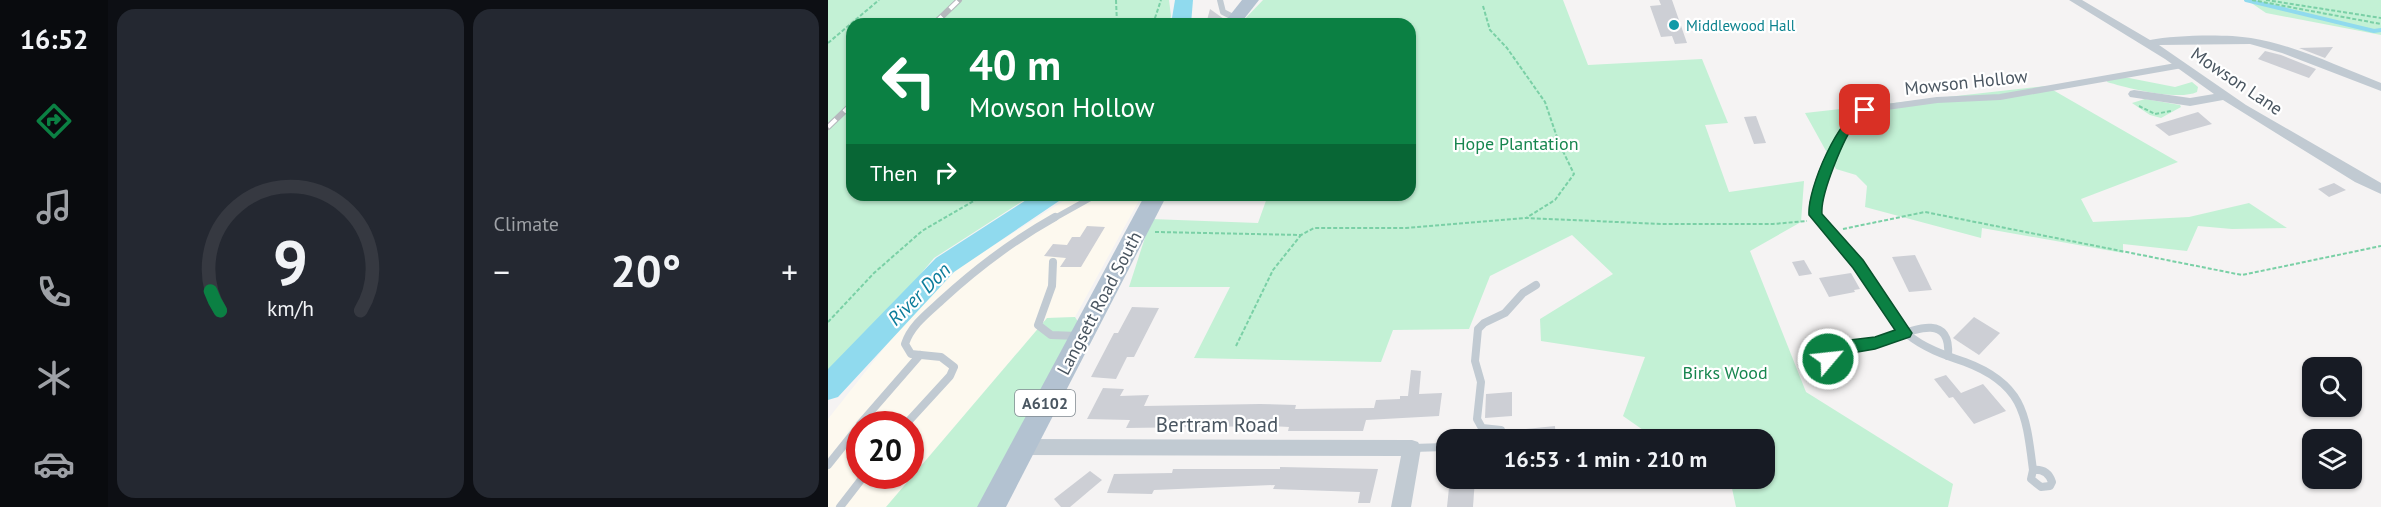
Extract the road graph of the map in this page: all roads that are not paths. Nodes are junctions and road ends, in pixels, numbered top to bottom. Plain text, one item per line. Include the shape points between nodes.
1 (1220, 0) edge
2 (1251, 0) edge
3 (2074, 0) edge
4 (1230, 18) edge
5 (1236, 18) edge
6 (2149, 44) junction
7 (2182, 65) junction
8 (2381, 87) edge
9 (2134, 94) dead end
10 (2224, 96) junction
11 (2381, 189) edge
12 (1085, 201) edge
13 (1153, 201) edge
14 (1053, 262) dead end
15 (1536, 285) dead end
16 (1905, 333) junction
17 (1081, 336) junction
18 (920, 355) junction
19 (1948, 356) junction
20 (1829, 365) dead end
21 (872, 411) edge
22 (918, 411) edge
23 (1492, 429) edge
24 (846, 442) edge
25 (1022, 447) junction
26 (1436, 447) edge
27 (1412, 448) junction
28 (828, 465) edge
29 (2033, 470) dead end
30 (854, 489) edge
31 (840, 507) edge
32 (991, 507) edge
33 (1401, 507) edge

1 - 4 lane via 1223,12
2 - 5 main road
3 - 6 street, Mowson Lane
6 - 7 street, Mowson Lane
6 - 8 street via 2168,40 2250,40
7 - 10 street, Mowson Lane
7 - 16 lane, Mowson Hollow via 2001,97 1937,100 1865,110 1851,120 1823,176 1815,215 1858,264
9 - 10 street via 2190,102
10 - 11 street, Mowson Lane
12 - 18 lane via 1004,247 932,308 905,344 911,354
13 - 17 main road, Langsett Road South / A6102
14 - 17 lane via 1056,277 1038,325 1053,336
15 - 23 lane via 1504,313 1478,328 1475,361 1481,382 1477,419 1482,428
16 - 19 lane
16 - 19 lane via 1934,327 1944,335
16 - 20 lane via 1834,351
17 - 25 main road, Langsett Road South / A6102
18 - 21 lane
18 - 22 lane via 941,357 954,367
19 - 29 lane via 1986,373 2020,404 2026,418
24 - 28 lane
25 - 27 street, Bertram Road
25 - 32 main road, Langsett Road South / A6102
26 - 27 lane
27 - 33 street
30 - 31 lane

